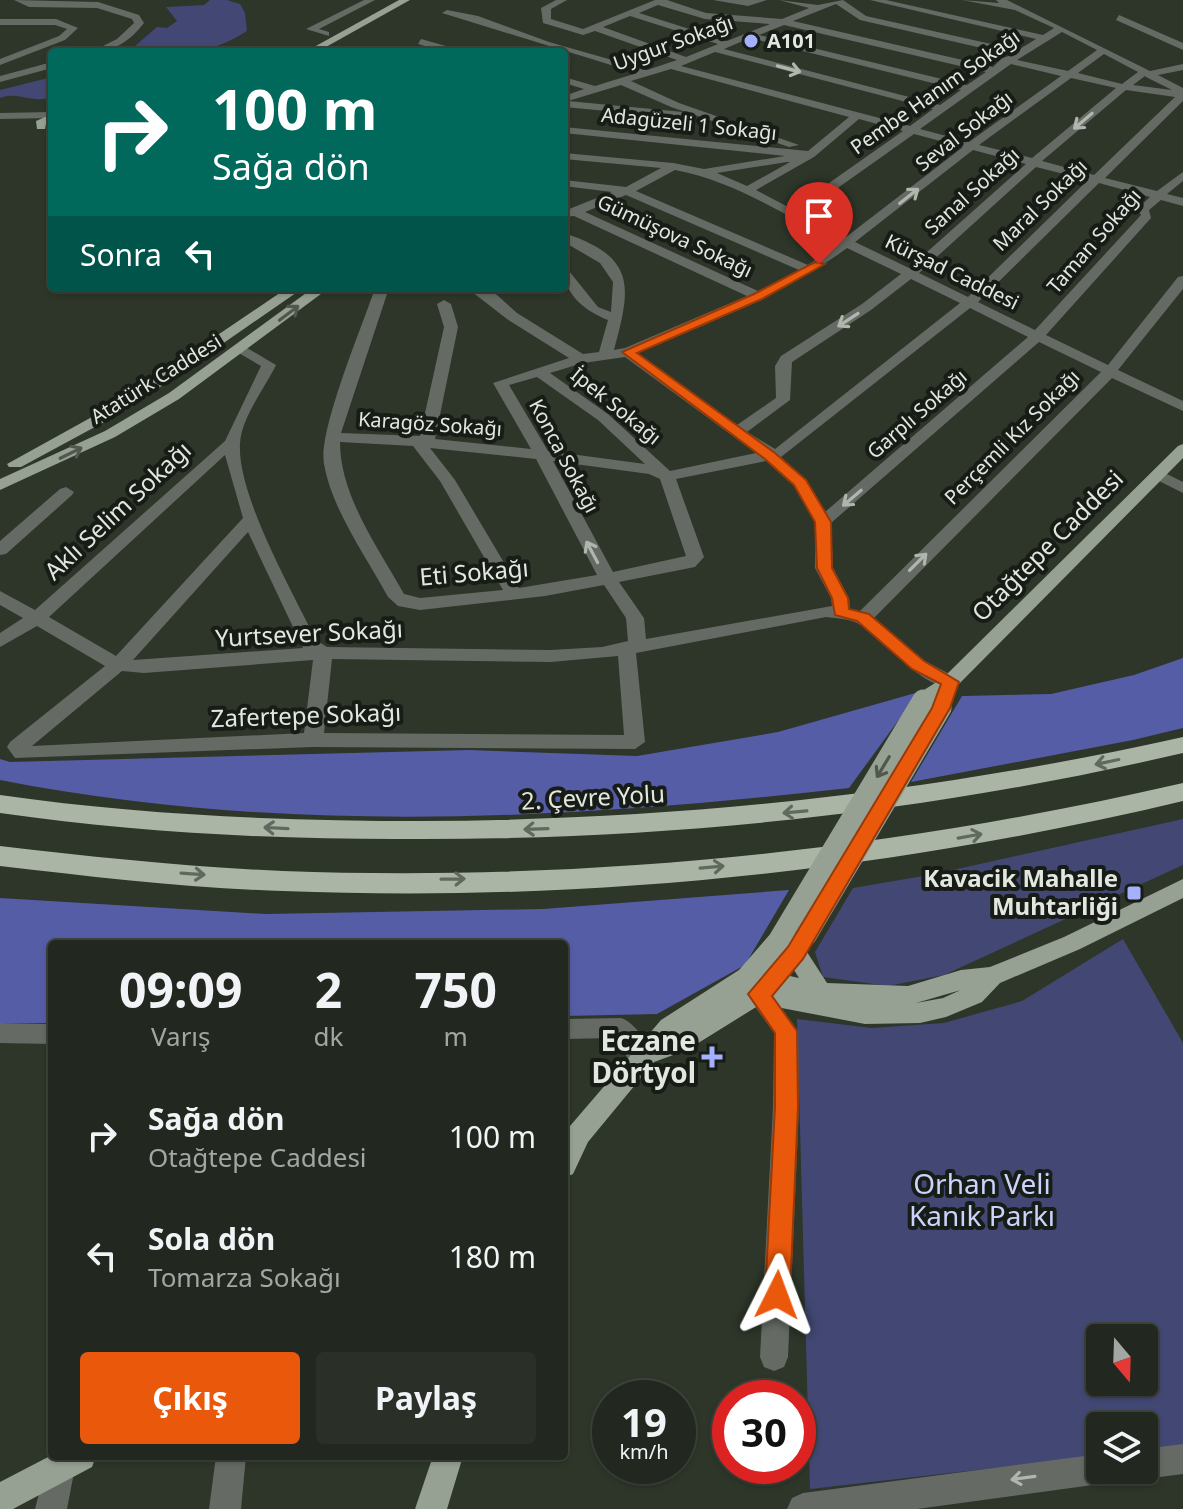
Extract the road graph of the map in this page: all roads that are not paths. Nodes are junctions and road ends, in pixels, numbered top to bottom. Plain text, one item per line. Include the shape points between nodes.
1 (18, 0) edge
2 (336, 0) edge
3 (389, 0) edge
4 (406, 0) edge
5 (563, 0) edge
6 (717, 0) edge
7 (763, 0) edge
8 (783, 0) edge
9 (838, 0) edge
10 (874, 0) edge
11 (966, 0) edge
12 (661, 1) edge
13 (1003, 2) edge
14 (371, 4) edge
15 (1021, 4) edge
16 (358, 6) junction
17 (821, 8) junction
18 (313, 12) dead end
19 (447, 13) dead end
20 (629, 13) junction
21 (1119, 18) dead end
22 (333, 19) junction
23 (0, 22) edge
24 (784, 22) junction
25 (596, 28) junction
26 (1061, 28) junction
27 (326, 34) junction
28 (749, 35) junction
29 (1044, 38) junction
30 (421, 42) dead end
31 (728, 44) junction
32 (1183, 47) edge
33 (108, 48) edge
34 (303, 48) edge
35 (317, 48) edge
36 (443, 48) edge
37 (560, 48) edge
38 (714, 49) junction
39 (568, 50) edge
40 (1104, 50) junction
41 (1017, 53) junction
42 (686, 60) junction
43 (1005, 60) junction
44 (0, 62) edge
45 (48, 66) edge
46 (671, 66) junction
47 (1183, 67) edge
48 (991, 70) junction
49 (646, 73) junction
50 (1146, 73) junction
51 (1068, 75) junction
52 (0, 79) edge
53 (568, 81) edge
54 (622, 81) junction
55 (1124, 87) junction
56 (967, 88) junction
57 (594, 89) junction
58 (1183, 94) edge
59 (568, 100) edge
60 (568, 102) edge
61 (940, 108) junction
62 (859, 114) junction
63 (4, 116) edge
64 (48, 116) edge
65 (718, 121) junction
66 (913, 128) junction
67 (48, 129) edge
68 (568, 130) edge
69 (973, 144) junction
70 (810, 155) junction
71 (568, 156) edge
72 (1035, 161) junction
73 (673, 166) junction
74 (704, 172) junction
75 (1183, 175) edge
76 (1097, 178) junction
77 (568, 183) edge
78 (624, 190) junction
79 (748, 190) junction
80 (1162, 196) junction
81 (1183, 202) edge
82 (569, 213) edge
83 (792, 214) junction
84 (568, 239) edge
85 (847, 243) junction
86 (809, 270) junction
87 (910, 274) junction
88 (568, 279) edge
89 (1183, 280) edge
90 (290, 292) edge
91 (317, 292) edge
92 (379, 292) edge
93 (481, 292) edge
94 (758, 296) junction
95 (969, 303) junction
96 (444, 304) dead end
97 (615, 318) junction
98 (1037, 336) junction
99 (242, 349) junction
100 (628, 352) junction
101 (606, 354) junction
102 (581, 359) junction
103 (538, 371) junction
104 (1110, 371) junction
105 (1183, 407) edge
106 (737, 432) junction
107 (332, 437) junction
108 (422, 441) junction
109 (232, 443) junction
110 (1183, 449) edge
111 (540, 453) junction
112 (770, 456) junction
113 (0, 470) edge
114 (1159, 475) junction
115 (667, 476) junction
116 (0, 485) edge
117 (1183, 488) edge
118 (66, 492) dead end
119 (251, 519) junction
120 (823, 522) junction
121 (0, 550) edge
122 (611, 578) junction
123 (514, 594) junction
124 (0, 597) edge
125 (841, 612) junction
126 (38, 617) junction
127 (863, 618) junction
128 (0, 641) edge
129 (632, 646) junction
130 (323, 653) junction
131 (118, 665) junction
132 (950, 682) junction
133 (313, 740) junction
134 (1183, 745) edge
135 (1183, 792) edge
136 (0, 804) edge
137 (0, 856) edge
138 (0, 866) edge
139 (115, 869) junction
140 (1183, 888) edge
141 (794, 943) junction
142 (992, 976) junction
143 (765, 988) junction
144 (820, 992) junction
145 (568, 1029) edge
146 (48, 1034) edge
147 (1, 1035) edge
148 (641, 1057) junction
149 (572, 1141) edge
150 (774, 1357) dead end
151 (1183, 1459) edge
152 (68, 1460) edge
153 (231, 1460) edge
154 (447, 1460) edge
155 (1158, 1462) edge
156 (1086, 1471) edge
157 (0, 1499) edge
158 (51, 1509) edge
159 (225, 1509) edge
160 (431, 1509) edge
161 (803, 1509) edge

1 - 33 street via 98,5 136,17 139,23 129,35
2 - 16 street
3 - 14 main road
4 - 35 main road
5 - 25 street via 546,8 546,21 577,31
6 - 7 street
8 - 17 street
9 - 17 street, Uygur Sokağı
9 - 41 street via 863,18
10 - 29 street
11 - 15 street
12 - 20 street
12 - 24 street via 705,16
13 - 15 street
14 - 16 street
14 - 27 main road
15 - 26 street
16 - 22 street
17 - 24 street, Uygur Sokağı
18 - 22 street
19 - 37 street
20 - 25 street
20 - 31 street
21 - 32 street
22 - 27 street via 311,29
23 - 44 street via 56,22 73,28 62,38
24 - 28 street, Uygur Sokağı
24 - 48 street
25 - 42 street
26 - 29 street, Pembe Hanım Sokağı
26 - 40 street
27 - 34 main road
28 - 31 street, Uygur Sokağı
28 - 56 street
29 - 41 street, Pembe Hanım Sokağı
30 - 36 street
31 - 38 street, Uygur Sokağı
38 - 42 street, Uygur Sokağı
38 -> 61 street
39 - 49 street
40 - 50 street
40 - 51 street, Seval Sokağı
41 - 43 street, Pembe Hanım Sokağı
42 - 46 street, Uygur Sokağı
43 - 48 street, Pembe Hanım Sokağı
43 - 51 street
45 - 52 street
46 - 49 street, Uygur Sokağı
46 - 62 street
47 - 50 street
48 - 56 street, Pembe Hanım Sokağı
49 - 54 street, Uygur Sokağı
50 - 55 street, Sanal Sokağı
50 - 58 street
51 - 55 street
51 - 69 street, Seval Sokağı
53 - 57 street
54 - 57 street, Uygur Sokağı
54 - 65 street
55 - 58 street
55 -> 72 street, Sanal Sokağı
56 - 61 street, Pembe Hanım Sokağı
57 - 59 street, Uygur Sokağı
58 - 76 street, Maral Sokağı
60 - 65 street
61 - 66 street, Pembe Hanım Sokağı
62 - 66 street
62 - 70 street
63 - 64 street
63 - 67 street
65 - 70 street via 776,138
66 - 69 street
66 - 83 street, Pembe Hanım Sokağı
68 - 70 street, Adagüzeli 1 Sokaḡı
69 - 72 street
85 -> 69 street, Seval Sokağı
70 - 74 street
70 - 79 street
71 - 73 street
72 - 76 street
72 - 87 street, Sanal Sokağı
73 - 74 street
73 - 78 street
74 - 79 street, Kürşad Caddesi
75 - 80 street, Taman Sokağı
76 - 80 street
76 - 95 street, Maral Sokağı
77 - 78 street
78 - 82 street
78 - 86 street
79 - 83 street, Kürşad Caddesi
80 - 81 street
80 - 98 street, Taman Sokağı via 1143,209 1147,215
82 - 94 street, Gümüşova Sokağı
83 - 85 street, Kürşad Caddesi
84 - 97 street via 603,257 619,276 622,295
85 - 86 street, Seval Sokağı
85 - 87 street, Kürşad Caddesi
86 - 94 street, Seval Sokağı
87 - 95 street, Kürşad Caddesi
87 -> 106 street, Sanal Sokağı via 786,359 783,400
88 - 97 street via 593,310
89 - 104 street, Perçemli Kız Sokağı
90 - 113 main road via 152,389
99 -> 91 main road, Atatürk Caddesi
92 - 107 street, Eti Sokağı
93 - 102 street
94 - 100 street, Konca Sokağı
95 - 98 street, Kürşad Caddesi
95 - 112 street, Maral Sokağı
96 - 108 street via 451,327
97 - 101 street
98 - 104 street, Kürşad Caddesi
98 -> 120 street, Garplı Sokağı
99 - 109 street via 269,365
116 -> 99 main road, Atatürk Caddesi via 110,434
100 - 101 street, Konca Sokağı
100 - 106 street
101 - 102 street, Konca Sokağı
102 - 103 street, Konca Sokağı
103 - 111 street, Konca Sokağı via 500,383
103 - 115 street, İpek Sokağı via 603,417
104 - 105 street, Kürşad Caddesi
127 -> 104 street, Perçemli Kız Sokağı
106 - 112 street
107 - 108 street, Karagöz Sokağı
107 - 123 street, Eti Sokağı via 332,464 347,505 397,597 420,604
108 - 111 street, Karagöz Sokağı
108 - 123 street
109 - 119 street
109 - 126 street, Aklı Selim Sokağı
110 - 114 main road, Otağtepe Caddesi
111 - 115 street, Karagöz Sokağı
122 -> 111 street, Konca Sokağı via 599,565
112 - 115 street
112 - 120 street via 800,483
114 - 117 street
114 - 132 main road, Otağtepe Caddesi
115 - 122 street, Eti Sokağı via 694,561
118 - 121 street
119 - 130 street via 309,644
119 - 131 street
120 - 125 street via 824,568 840,598
122 - 123 street, Eti Sokağı
122 - 129 street, Konca Sokağı via 635,618
124 - 126 street
125 - 127 street
125 - 129 street, Yurtsever Sokağı
126 - 128 street, Aklı Selim Sokağı
126 - 131 street
127 - 132 street via 918,665
129 - 130 street, Yurtsever Sokağı via 551,656
129 - 133 street, Zafertepe Sokağı via 635,742
130 - 131 street, Yurtsever Sokağı
130 - 133 street
131 - 133 street, Zafertepe Sokağı via 17,747 22,753
132 - 141 main road, bridge via 932,704
134 -> 136 highway, 2. Çevre Yolu via 924,797 578,828 320,830 154,821
139 -> 135 highway via 323,882 663,871 937,841
137 - 139 highway
138 - 139 highway
140 - 142 main road
141 - 143 main road
141 - 144 main road
142 - 143 main road via 973,996 947,1007 890,1015 838,1014
142 - 144 main road via 908,996
143 - 144 main road
143 - 148 main road via 678,1043
143 - 150 street via 786,1031
145 - 148 street via 621,1028
146 - 147 street
148 - 149 main road
151 - 155 street
152 - 157 main road
152 - 158 street
153 - 159 street
154 - 160 main road
156 -> 161 street

